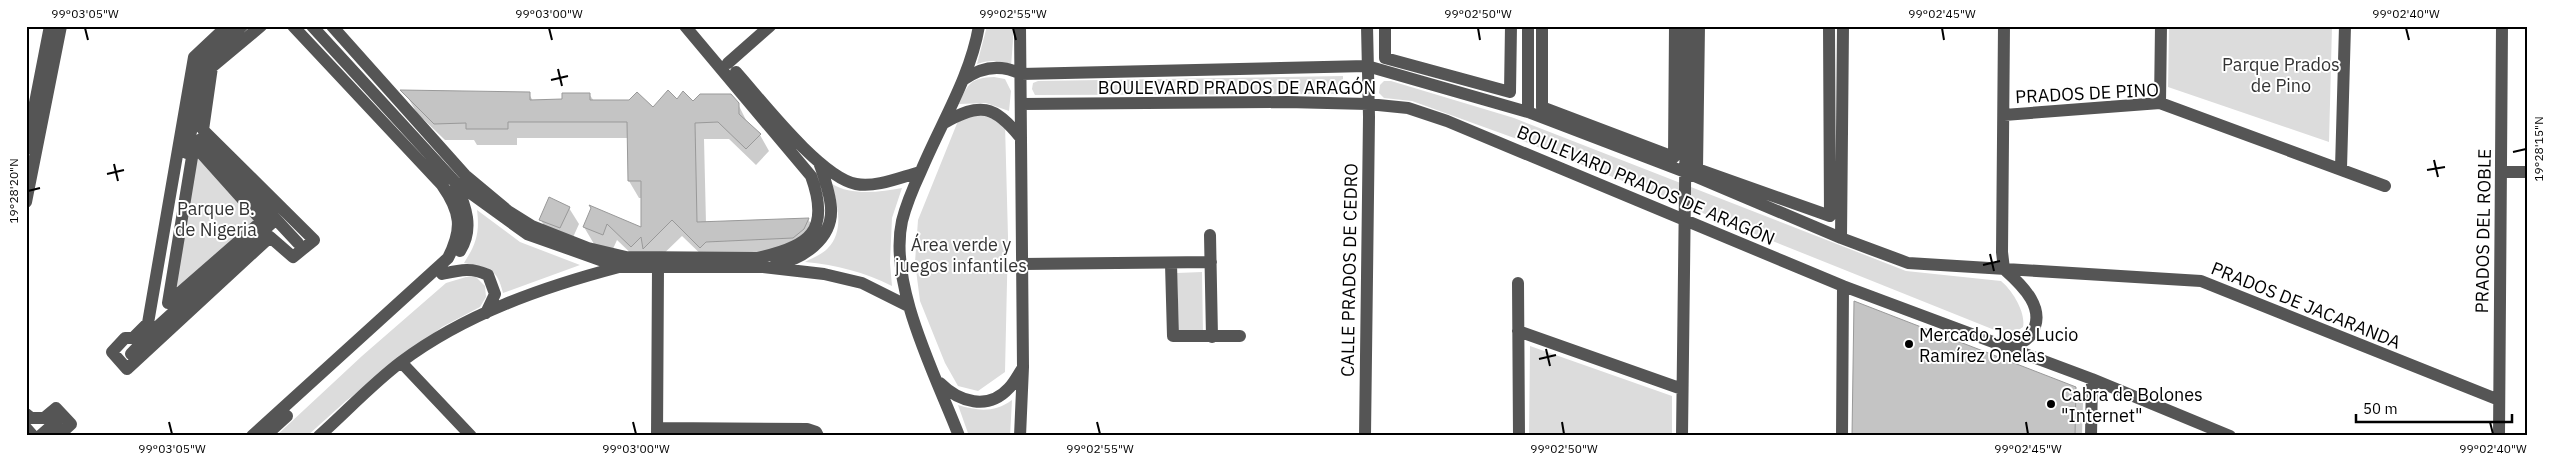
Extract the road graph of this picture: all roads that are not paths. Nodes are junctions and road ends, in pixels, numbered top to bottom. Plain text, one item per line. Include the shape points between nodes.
1 (50, 26) edge
2 (61, 26) edge
3 (226, 26) edge
4 (242, 26) edge
5 (260, 26) edge
6 (293, 26) edge
7 (312, 26) edge
8 (332, 26) edge
9 (685, 26) edge
10 (694, 26) edge
11 (770, 26) edge
12 (979, 26) edge
13 (1020, 26) edge
14 (1368, 26) edge
15 (1385, 26) edge
16 (1511, 26) edge
17 (1528, 26) edge
18 (1542, 26) edge
19 (1675, 26) edge
20 (1686, 26) edge
21 (1699, 26) edge
22 (1828, 26) edge
23 (1842, 26) edge
24 (2004, 26) edge
25 (2161, 26) edge
26 (2345, 26) edge
27 (2502, 26) edge
28 (728, 63) junction
29 (1367, 66) junction
30 (1021, 74) junction
31 (963, 80) junction
32 (2160, 103) junction
33 (1021, 104) junction
34 (1368, 104) junction
35 (1528, 112) junction
36 (2004, 115) junction
37 (944, 123) junction
38 (191, 128) junction
39 (1020, 137) junction
40 (26, 149) edge
41 (820, 162) junction
42 (2341, 168) junction
43 (920, 172) junction
44 (1685, 172) junction
45 (2502, 172) junction
46 (2527, 172) edge
47 (455, 182) junction
48 (2385, 186) dead end
49 (26, 202) edge
50 (1684, 219) junction
51 (269, 220) junction
52 (1210, 235) dead end
53 (1841, 238) junction
54 (298, 243) dead end
55 (1211, 262) junction
56 (1022, 264) junction
57 (1171, 264) junction
58 (620, 267) junction
59 (658, 267) junction
60 (763, 267) junction
61 (2004, 269) junction
62 (442, 274) junction
63 (1518, 283) dead end
64 (1843, 286) junction
65 (908, 306) junction
66 (486, 313) junction
67 (155, 329) junction
68 (1518, 331) junction
69 (1240, 336) dead end
70 (1212, 337) junction
71 (1998, 342) junction
72 (131, 354) dead end
73 (401, 362) junction
74 (1023, 367) junction
75 (2092, 379) junction
76 (938, 382) junction
77 (1682, 389) junction
78 (2499, 400) junction
79 (26, 414) edge
80 (57, 421) dead end
81 (26, 428) edge
82 (657, 432) edge
83 (33, 436) edge
84 (40, 436) edge
85 (58, 436) edge
86 (252, 436) edge
87 (266, 436) edge
88 (319, 436) edge
89 (471, 436) edge
90 (818, 436) edge
91 (959, 436) edge
92 (1020, 436) edge
93 (1365, 436) edge
94 (1519, 436) edge
95 (1682, 436) edge
96 (1842, 436) edge
97 (2091, 436) edge
98 (2230, 436) edge
99 (2498, 436) edge

1 - 40 street
2 - 49 street
3 - 5 street via 194,56 148,323 133,338 125,338 112,352 127,368 270,237 293,257 314,240 203,130 212,67
4 - 38 street via 204,62
6 - 86 street via 442,185 456,210 458,239 448,258
7 - 47 street
8 - 9 street via 464,175 532,226 588,248 626,257 757,258 778,254 803,243 818,223 819,198 811,176
10 - 28 street
11 - 28 street
12 - 31 street
13 - 30 street
14 - 29 street, CALLE PRADOS DE CEDRO
15 - 16 street via 1385,58 1510,92
17 - 35 street
18 - 19 street via 1542,107 1674,157
20 - 44 street
21 - 22 street via 1697,169 1830,216
23 - 53 street
24 - 36 street
25 - 32 street
26 - 42 street
27 - 45 street, PRADOS DEL ROBLE
28 - 41 street via 788,132
29 - 30 street, BOULEVARD PRADOS DE ARAGÓN
29 - 34 street, CALLE PRADOS DE CEDRO
29 - 35 street, BOULEVARD PRADOS DE ARAGÓN
30 - 31 street, BOULEVARD PRADOS DE ARAGÓN via 1011,69 991,68
30 - 33 street
31 - 37 street
32 - 36 street, PRADOS DE PINO
32 - 42 street, PRADOS DE PINO
33 - 34 street, BOULEVARD PRADOS DE ARAGÓN
33 - 39 street
34 - 50 street, BOULEVARD PRADOS DE ARAGÓN via 1408,108 1448,121
34 - 93 street, CALLE PRADOS DE CEDRO
35 - 44 street, BOULEVARD PRADOS DE ARAGÓN
36 - 61 street
37 - 39 street via 967,110 990,110 1000,115
37 - 43 street
38 - 51 street
38 - 67 street
39 - 56 street
41 - 43 street via 842,180 857,184 877,183
41 - 60 street via 831,210 826,231 815,247 790,262
42 - 48 street, PRADOS DE PINO
43 - 65 street via 902,220 900,241
44 - 50 street
44 - 53 street, BOULEVARD PRADOS DE ARAGÓN
45 - 46 street
45 - 78 street, PRADOS DEL ROBLE
47 - 58 street via 527,234
47 - 62 street via 468,225 466,242
50 - 64 street, BOULEVARD PRADOS DE ARAGÓN
50 - 77 street
51 - 51 street via 175,296 168,302 194,145
51 - 54 street
51 - 67 street
52 - 55 street
53 - 61 street, BOULEVARD PRADOS DE ARAGÓN via 1908,263
55 - 57 street
55 - 70 street
56 - 57 street
56 - 74 street
57 - 70 street via 1173,336
58 - 59 street
58 - 66 street via 510,301
59 - 60 street
59 - 82 street
60 - 65 street via 824,274 862,283
61 - 71 street via 2023,286 2033,303 2036,324 2026,341 2015,345
61 - 78 street, PRADOS DE JACARANDA via 2201,281
62 - 66 street via 465,269 488,275 495,294
62 - 87 street
63 - 68 street
64 - 71 street, BOULEVARD PRADOS DE ARAGÓN
64 - 96 street
65 - 76 street
66 - 73 street
67 - 72 street
68 - 77 street
68 - 94 street
69 - 70 street
71 - 75 street, BOULEVARD PRADOS DE ARAGÓN
73 - 88 street
73 - 89 street
74 - 76 street via 1010,388 983,402 959,399
74 - 92 street
75 - 97 street
75 - 98 street, BOULEVARD PRADOS DE ARAGÓN
76 - 91 street
77 - 95 street
78 - 99 street, PRADOS DEL ROBLE
79 - 85 street via 31,418 44,418 56,408 71,424
80 - 84 street
81 - 83 street
82 - 90 street via 807,429

